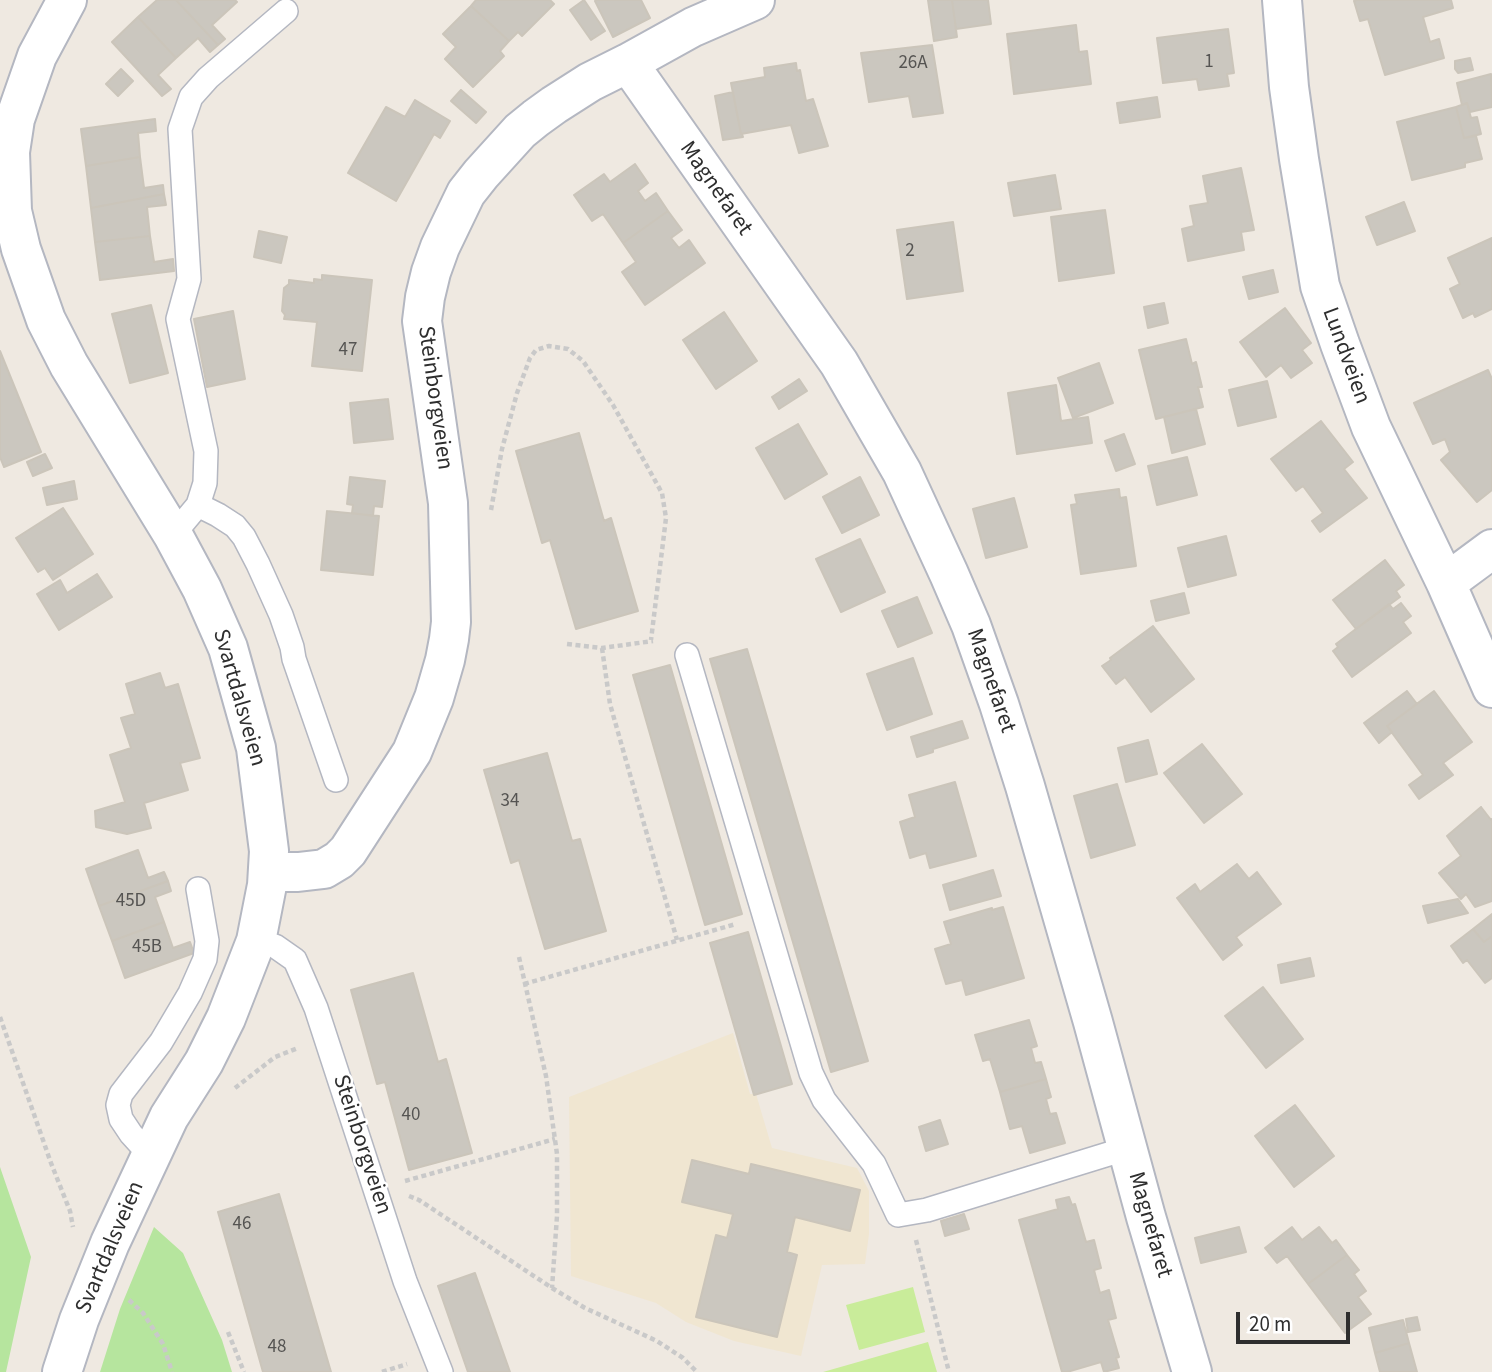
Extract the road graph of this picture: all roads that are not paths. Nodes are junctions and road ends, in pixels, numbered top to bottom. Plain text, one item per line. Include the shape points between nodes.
1 (67, 0) edge
2 (755, 0) edge
3 (1282, 0) edge
4 (286, 11) dead end
5 (628, 64) junction
6 (10, 254) edge
7 (198, 505) junction
8 (173, 535) junction
9 (1492, 549) edge
10 (1446, 583) junction
11 (687, 655) road end
12 (1492, 688) edge
13 (335, 780) dead end
14 (268, 872) junction
15 (198, 889) dead end
16 (256, 941) junction
17 (1128, 1148) junction
18 (151, 1156) junction
19 (62, 1372) edge
20 (441, 1372) edge
21 (1192, 1372) edge

1 - 6 street, Svartdalsveien via 37,56 15,119 10,152
2 - 5 street, Steinborgveien via 693,26
3 - 10 street, Lundveien via 1289,87 1320,286 1371,427
4 - 7 lane via 208,78 191,97 180,129 188,279 178,320 206,451 205,483
5 - 14 street, Steinborgveien via 590,82 520,131 466,193 440,247 422,321 448,503 451,621 445,660 412,752 348,851 324,869
5 - 17 street, Magnefaret via 839,363 902,472 971,625 1009,734
6 - 8 street, Svartdalsveien via 69,365
7 - 8 lane
7 - 13 lane via 235,526 258,564 281,615
8 - 14 street, Svartdalsveien via 228,648 256,748
9 - 10 street
10 - 12 street, Lundveien
11 - 17 lane via 811,1073 824,1100 874,1164 898,1215
14 - 16 street, Svartdalsveien
15 - 18 lane via 207,941 205,959 190,993 118,1105 121,1119
16 - 18 street, Svartdalsveien via 226,1018
16 - 20 lane, Steinborgveien via 275,946 295,960 316,1008 378,1186 405,1281
17 - 21 street, Magnefaret
18 - 19 street, Svartdalsveien via 106,1252

